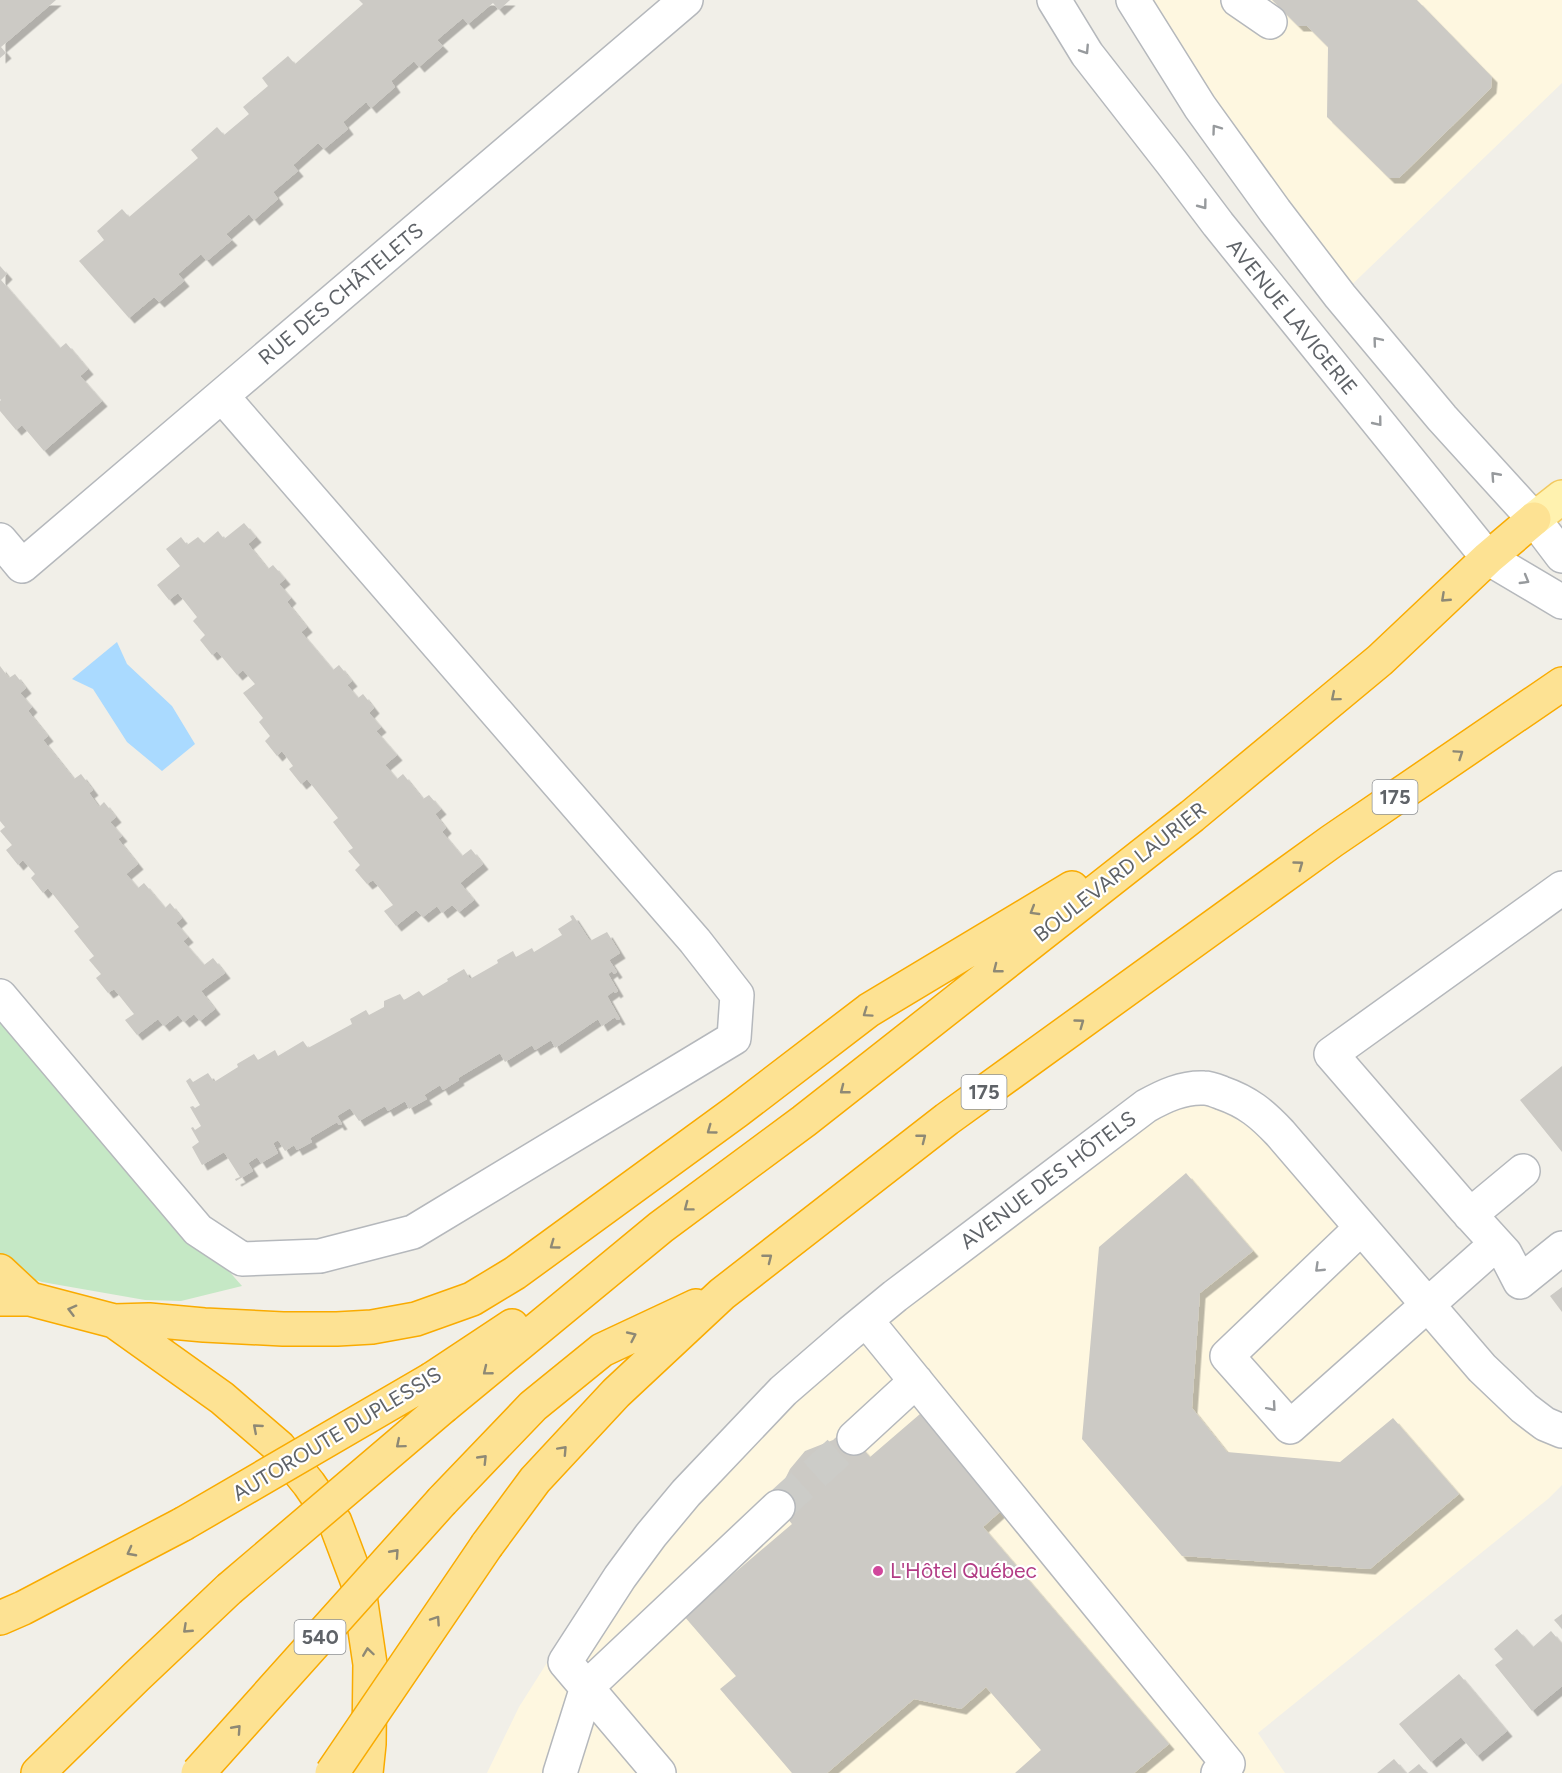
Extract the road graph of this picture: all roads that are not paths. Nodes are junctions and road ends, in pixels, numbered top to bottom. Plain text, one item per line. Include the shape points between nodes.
1 (686, 0) edge
2 (1054, 0) edge
3 (1133, 0) edge
4 (1238, 0) edge
5 (1270, 22) dead end
6 (222, 396) junction
7 (1562, 497) edge
8 (1534, 519) junction
9 (0, 540) edge
10 (1562, 556) edge
11 (1488, 558) junction
12 (1562, 602) edge
13 (1562, 684) edge
14 (1192, 816) junction
15 (1562, 888) edge
16 (0, 996) edge
17 (1524, 1171) dead end
18 (1470, 1215) junction
19 (662, 1227) joint
20 (1361, 1228) junction
21 (1496, 1244) junction
22 (1562, 1248) edge
23 (0, 1271) edge
24 (722, 1294) junction
25 (15, 1299) edge
26 (1428, 1305) junction
27 (866, 1320) junction
28 (114, 1321) junction
29 (916, 1381) junction
30 (438, 1393) junction
31 (1562, 1431) edge
32 (854, 1438) tunnel mouth
33 (778, 1507) tunnel mouth
34 (12, 1613) edge
35 (587, 1687) junction
36 (38, 1773) edge
37 (198, 1773) edge
38 (332, 1773) edge
39 (366, 1773) edge
40 (560, 1773) edge
41 (659, 1773) edge
42 (1218, 1773) edge

1 - 6 street, RUE DES CHÂTELETS
2 -> 11 street, AVENUE LAVIGERIE via 1087,54 1218,224
8 -> 3 street via 1442,418 1340,296 1200,107
4 - 5 street
6 - 9 street, RUE DES CHÂTELETS via 22,566
6 - 16 street via 695,941 737,994 734,1038 412,1232 320,1256 242,1259 198,1230
7 - 8 main road, BOULEVARD LAURIER
8 - 10 street
8 - 11 highway, BOULEVARD LAURIER
11 -> 12 street, AVENUE LAVIGERIE
11 -> 14 highway, BOULEVARD LAURIER via 1380,660
24 -> 13 highway, 175 via 956,1112 1332,841
14 -> 19 highway, BOULEVARD LAURIER via 814,1114
14 -> 28 highway via 869,1010 535,1259 472,1299 416,1319 372,1327 284,1329
15 - 18 street via 1331,1054
17 - 18 street
18 - 21 street
19 -> 30 highway, AUTOROUTE DUPLESSIS
20 - 26 street, AVENUE DES HÔTELS
20 -> 26 street via 1227,1356 1290,1427
20 - 27 street, AVENUE DES HÔTELS via 1259,1112 1237,1098 1206,1087 1182,1090 1146,1106
21 - 22 street via 1520,1282
21 - 26 street
23 - 25 highway
37 -> 24 highway, 540, bridge via 442,1501 533,1406 602,1350
38 -> 24 highway, bridge via 535,1480 616,1393
28 -> 25 highway
26 - 31 street, AVENUE DES HÔTELS via 1482,1368 1524,1408
27 - 29 street
27 - 35 street, AVENUE DES HÔTELS via 783,1391 686,1493 620,1577 565,1662
39 -> 28 highway via 370,1664 358,1583 335,1522 279,1447 222,1398
29 - 32 street
29 - 42 street via 1228,1764
30 -> 34 highway, AUTOROUTE DUPLESSIS, bridge
30 -> 36 highway, bridge
33 - 35 street
35 - 40 street
35 - 41 street

